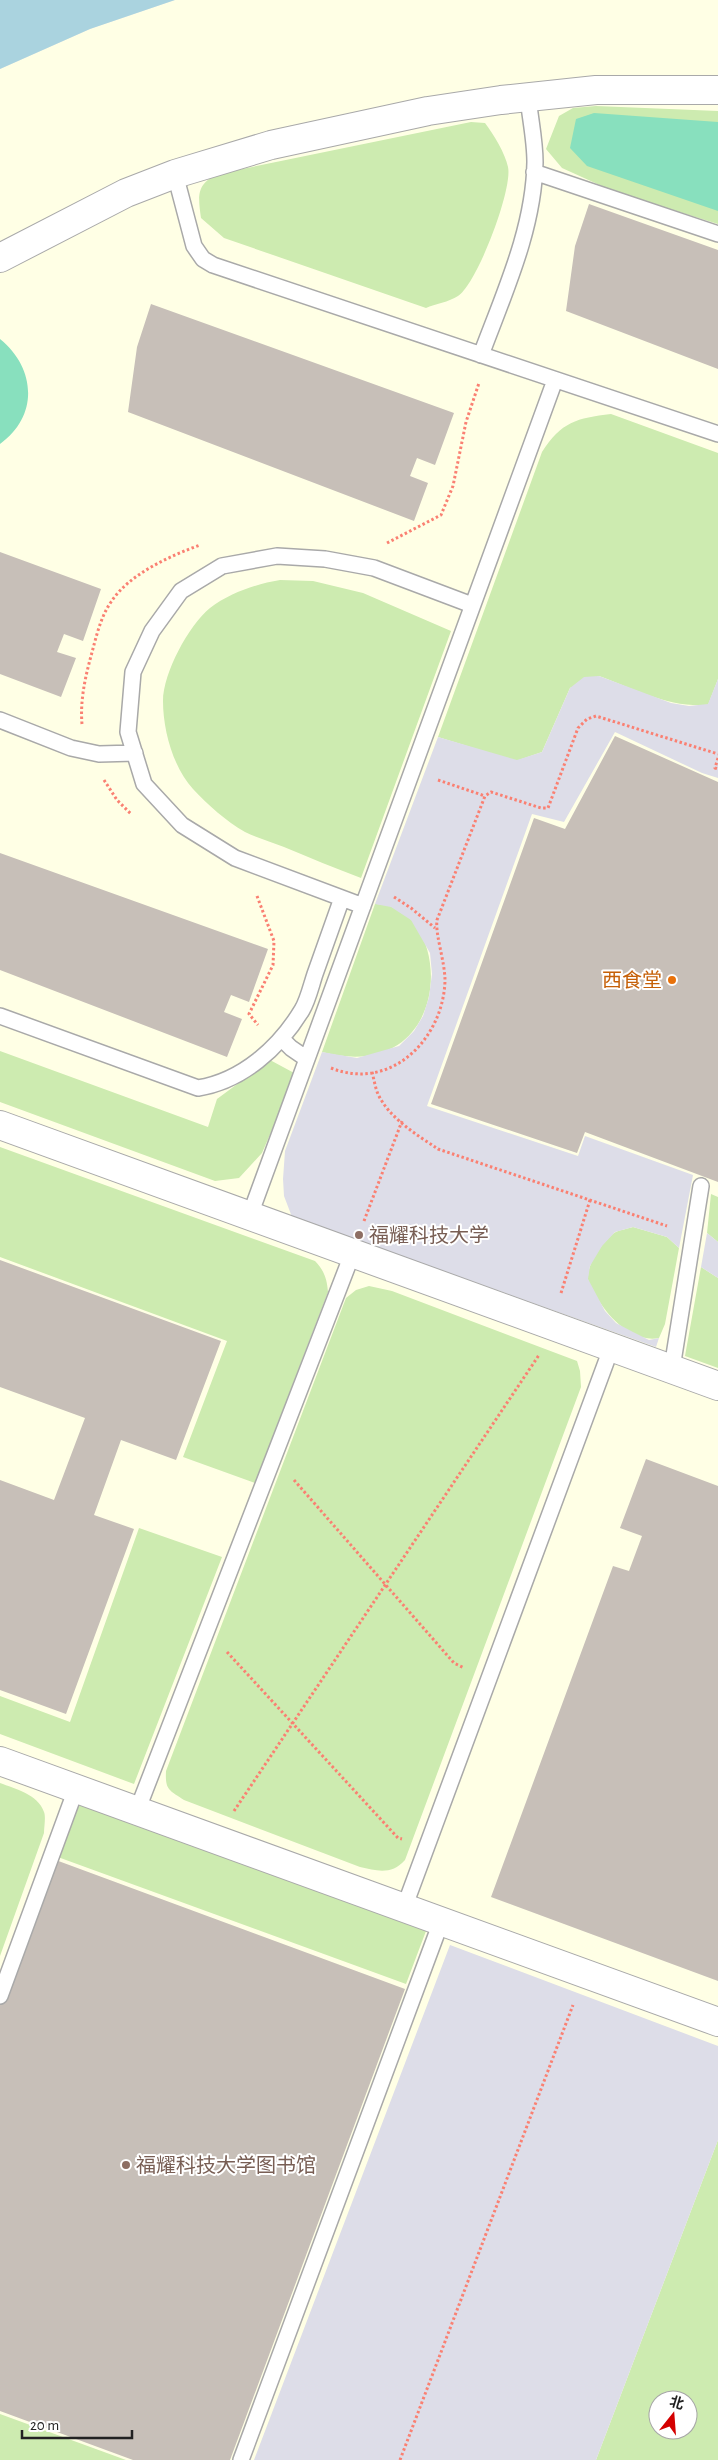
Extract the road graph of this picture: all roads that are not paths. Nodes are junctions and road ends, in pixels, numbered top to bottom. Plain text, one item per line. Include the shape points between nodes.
1 (718, 90) edge
2 (528, 97) junction
3 (534, 172) junction
4 (175, 174) junction
5 (718, 234) edge
6 (0, 258) edge
7 (487, 357) junction
8 (555, 380) junction
9 (718, 434) edge
10 (472, 606) junction
11 (0, 720) edge
12 (135, 753) junction
13 (342, 898) junction
14 (363, 906) junction
15 (0, 1016) edge
16 (282, 1039) junction
17 (307, 1058) junction
18 (0, 1125) edge
19 (701, 1186) dead end
20 (250, 1215) junction
21 (353, 1252) junction
22 (612, 1346) junction
23 (672, 1368) junction
24 (718, 1386) edge
25 (0, 1762) edge
26 (76, 1789) junction
27 (137, 1811) junction
28 (404, 1908) junction
29 (441, 1922) junction
30 (0, 1996) edge
31 (718, 2022) edge
32 (241, 2460) edge

1 - 2 street via 596,90
2 - 3 lane
2 - 4 street via 428,111 271,145
3 - 5 lane
3 - 7 lane via 526,232
4 - 6 street via 126,193
4 - 7 lane via 194,246 203,259
7 - 8 lane
8 - 9 lane
8 - 10 lane
10 - 12 lane via 374,568 325,559 278,556 222,566 181,591 152,631 133,672 128,732
10 - 14 lane
11 - 12 lane via 71,748 89,752
12 - 13 lane via 144,784 182,825 235,858
13 - 14 lane
13 - 16 lane via 303,1008
14 - 17 lane
15 - 16 lane via 198,1088 213,1086 245,1070
16 - 17 lane
17 - 20 lane
18 - 20 street
19 - 23 lane
20 - 21 street
21 - 22 street
21 - 27 lane
22 - 23 street
22 - 28 lane
23 - 24 street
25 - 26 street
26 - 27 street
26 - 30 lane
27 - 28 street
28 - 29 street
29 - 31 street
29 - 32 lane

